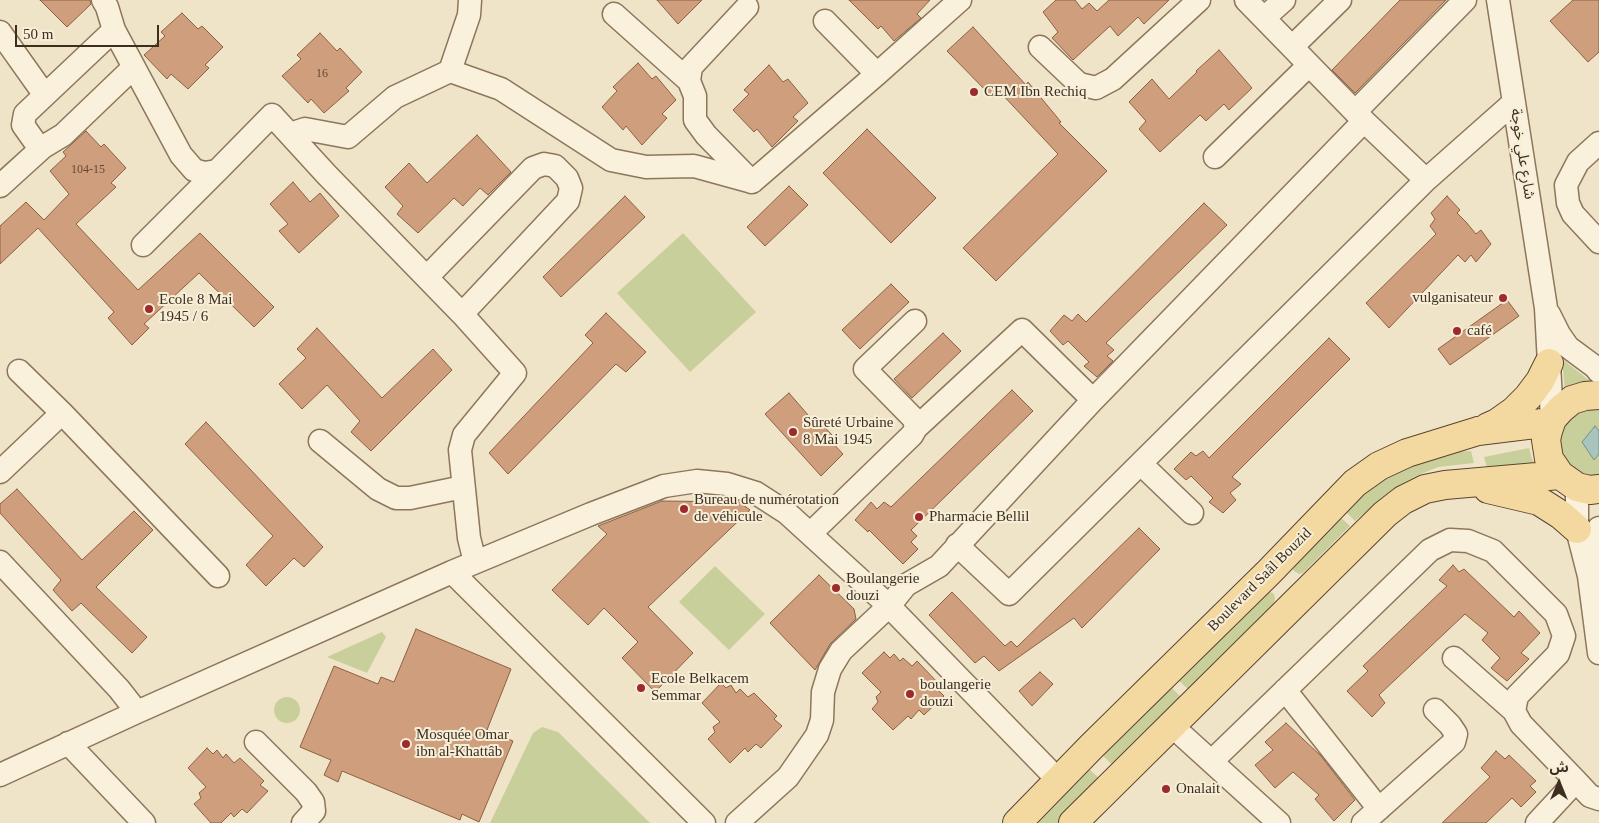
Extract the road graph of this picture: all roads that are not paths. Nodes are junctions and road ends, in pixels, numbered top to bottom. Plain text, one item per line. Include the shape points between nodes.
1 (103, 0) edge
2 (470, 0) edge
3 (960, 0) edge
4 (1199, 0) edge
5 (1246, 0) edge
6 (1284, 0) edge
7 (1340, 0) edge
8 (1465, 0) edge
9 (1498, 0) edge
10 (747, 7) dead end
11 (614, 14) dead end
12 (1264, 18) junction
13 (825, 21) dead end
14 (114, 30) junction
15 (0, 32) edge
16 (1040, 47) dead end
17 (1292, 47) junction
18 (1309, 65) junction
19 (134, 67) junction
20 (450, 71) junction
21 (877, 74) junction
22 (689, 80) junction
23 (44, 94) junction
24 (1513, 103) junction
25 (1360, 117) junction
26 (290, 134) junction
27 (1599, 143) edge
28 (40, 149) junction
29 (1214, 157) dead end
30 (217, 171) junction
31 (1426, 180) junction
32 (752, 182) junction
33 (0, 186) edge
34 (1599, 242) edge
35 (143, 245) dead end
36 (427, 277) junction
37 (1546, 308) junction
38 (462, 314) junction
39 (915, 321) dead end
40 (1549, 363) junction
41 (1598, 369) edge
42 (19, 371) dead end
43 (1599, 395) edge
44 (1092, 400) junction
45 (62, 413) junction
46 (1551, 421) junction
47 (916, 428) junction
48 (1478, 431) junction
49 (320, 441) dead end
50 (1141, 464) junction
51 (0, 472) edge
52 (1578, 484) edge
53 (1444, 485) junction
54 (463, 487) junction
55 (1192, 513) dead end
56 (1588, 528) edge
57 (810, 534) junction
58 (958, 545) junction
59 (0, 562) edge
60 (475, 562) junction
61 (452, 572) junction
62 (1269, 572) junction
63 (218, 576) dead end
64 (1298, 601) junction
65 (889, 606) junction
66 (1599, 653) edge
67 (1454, 658) dead end
68 (1285, 690) junction
69 (1435, 710) dead end
70 (1514, 711) junction
71 (137, 712) junction
72 (1171, 725) junction
73 (256, 742) dead end
74 (68, 743) junction
75 (1212, 761) junction
76 (0, 775) edge
77 (1058, 780) junction
78 (1576, 781) junction
79 (1599, 799) edge
80 (1371, 816) edge
81 (306, 822) edge
82 (144, 823) edge
83 (704, 823) edge
84 (736, 823) edge
85 (1017, 823) edge
86 (1073, 823) edge
87 (1279, 823) edge
88 (1537, 823) edge

1 - 14 street
2 - 20 street via 469,14
3 - 21 street
4 - 16 street via 1113,79 1096,88 1079,84
5 - 12 street
6 - 12 street
7 - 17 street
8 - 25 street
9 - 24 street, شارع علي خوجة
10 - 22 street via 691,67
11 - 22 street
12 - 17 street
13 - 21 street
14 - 19 street
14 - 23 street
15 - 23 street
17 - 18 street
18 - 25 street
18 - 29 street
19 - 28 street via 63,135
19 - 30 street via 181,155 194,170 204,173
20 - 26 street via 395,97 348,137 305,129
20 - 32 street via 501,90 611,160 646,167 694,166
21 - 32 street
22 - 32 street via 695,96 695,120
23 - 28 street via 28,109 23,119 23,125
24 - 31 street
24 - 37 street, شارع علي خوجة
25 - 31 street
25 - 44 street
26 - 30 street via 272,116
26 - 36 street
27 - 34 street via 1578,162 1566,185 1573,214
28 - 33 street
30 - 35 street
31 - 50 street
36 - 38 street
36 - 38 street via 532,168 544,164 555,166 567,178 571,188 568,201
37 - 40 street
37 - 41 street via 1568,347
38 - 54 street via 515,373 464,435 460,450
39 - 47 street via 865,369 914,420
40 - 46 street
40 - 48 main road via 1540,381 1514,412
42 - 45 street
43 - 46 main road via 1572,400
44 - 47 street via 1022,330
44 - 58 street
45 - 51 street
45 - 63 street
46 - 48 main road, Boulevard Saâl Bouzid
46 - 52 main road via 1549,459
47 - 57 street
48 - 62 main road, Boulevard Saâl Bouzid via 1407,453 1379,466 1355,483
49 - 54 street via 378,489 396,498
50 - 55 street
50 - 58 street via 1009,594
52 - 53 main road
52 - 56 street
53 - 56 main road via 1493,490 1539,501
53 - 64 main road via 1425,489 1385,514
54 - 60 street
56 - 66 street via 1589,576
57 - 60 street via 756,492 727,484 697,481 664,486
57 - 65 street
58 - 65 street via 939,566 906,585
59 - 71 street via 120,689
60 - 61 street
61 - 71 street
61 - 83 street
62 - 64 main road
62 - 77 main road, Boulevard Saâl Bouzid
64 - 72 main road
65 - 77 street
65 - 84 street via 841,651 830,669 817,735 788,777
67 - 70 street
68 - 70 street via 1430,550 1450,540 1468,541 1493,551 1556,614 1564,636 1558,654 1518,696
68 - 75 street
68 - 80 street
69 - 80 street via 1456,734 1454,742
70 - 78 street via 1521,724
71 - 74 street
72 - 75 street
72 - 86 main road
73 - 81 street via 313,802 314,811
74 - 76 street
74 - 82 street
75 - 87 street
77 - 85 main road, Boulevard Saâl Bouzid
78 - 79 street via 1590,796
78 - 88 street

